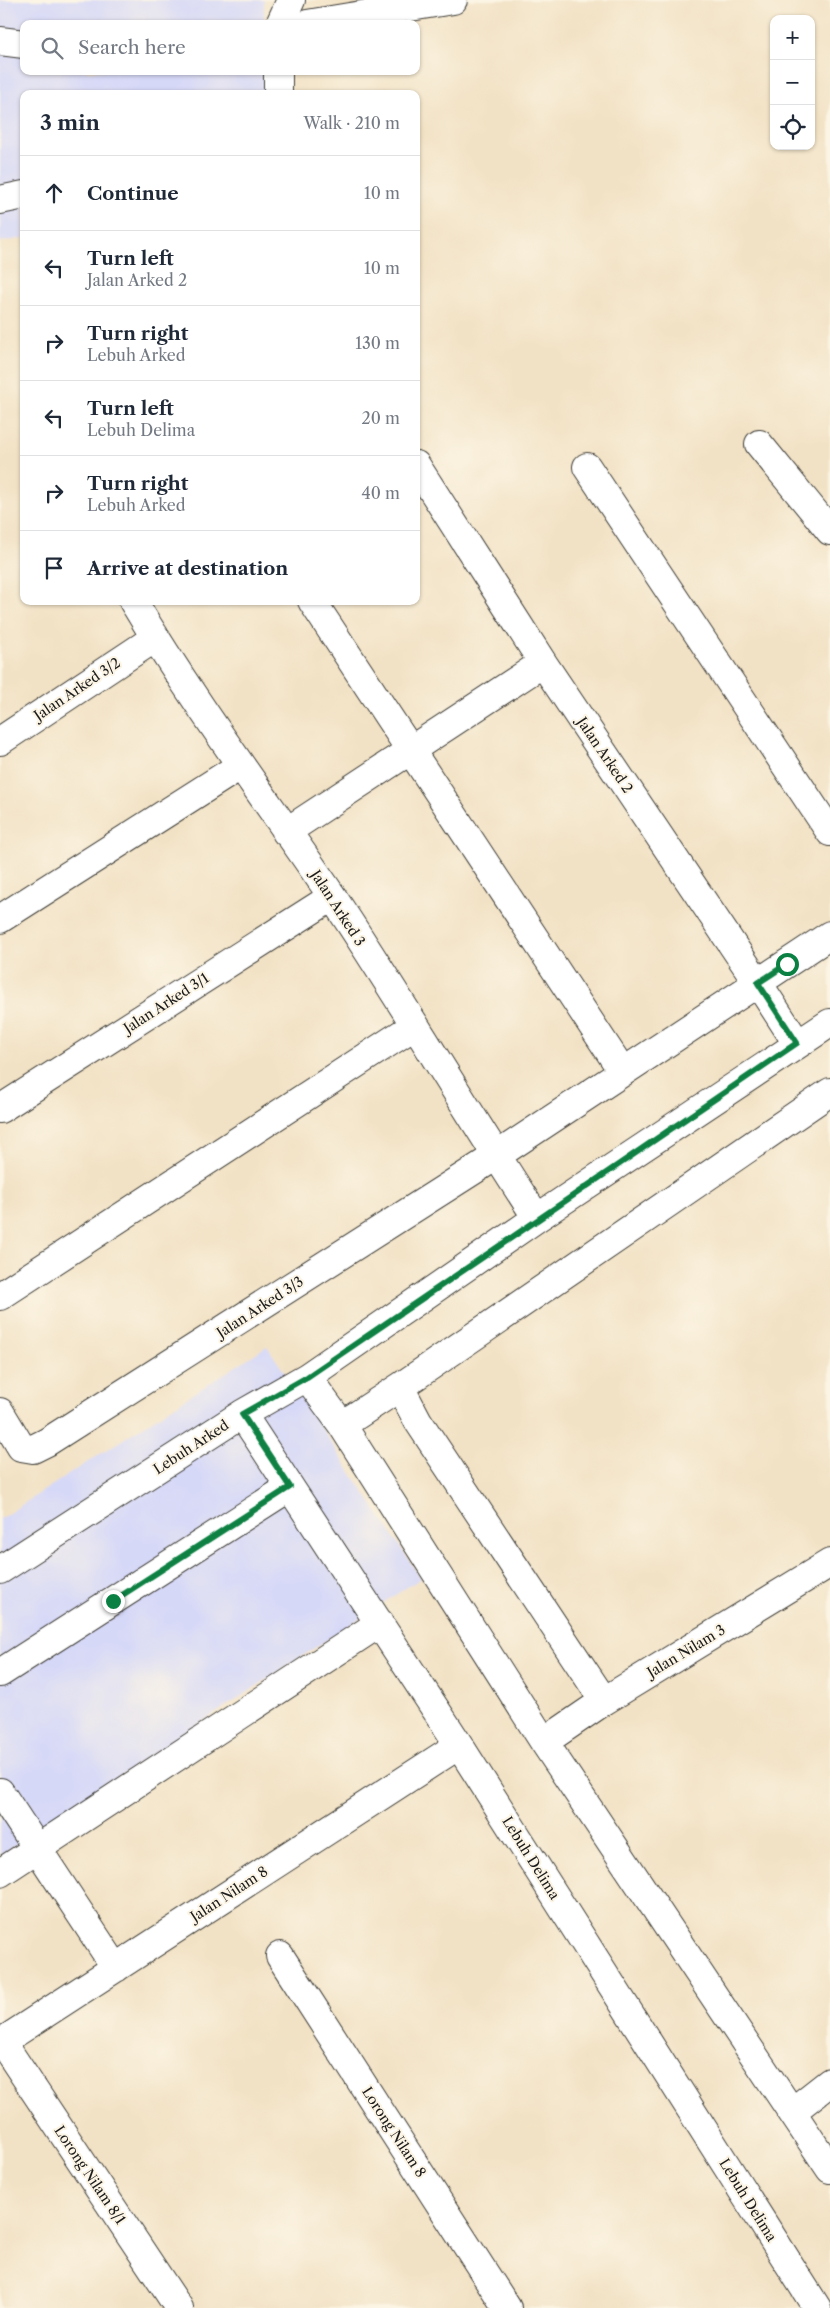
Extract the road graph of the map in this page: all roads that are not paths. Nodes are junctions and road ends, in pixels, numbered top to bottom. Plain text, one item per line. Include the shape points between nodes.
1 (291, 0) edge
2 (453, 0) edge
3 (282, 20) edge
4 (331, 20) edge
5 (0, 42) edge
6 (20, 44) edge
7 (278, 75) edge
8 (278, 90) edge
9 (20, 197) edge
10 (0, 200) edge
11 (759, 444) dead end
12 (587, 467) dead end
13 (420, 471) edge
14 (830, 531) edge
15 (135, 605) edge
16 (315, 605) edge
17 (155, 638) junction
18 (543, 663) junction
19 (0, 740) edge
20 (411, 750) junction
21 (240, 766) junction
22 (286, 832) junction
23 (830, 832) edge
24 (332, 897) junction
25 (0, 919) edge
26 (830, 935) edge
27 (758, 983) junction
28 (830, 1023) edge
29 (414, 1026) junction
30 (797, 1043) junction
31 (623, 1072) junction
32 (830, 1092) edge
33 (0, 1109) edge
34 (496, 1156) junction
35 (537, 1218) junction
36 (0, 1296) edge
37 (307, 1377) junction
38 (400, 1387) junction
39 (0, 1412) edge
40 (242, 1414) junction
41 (342, 1425) junction
42 (290, 1487) junction
43 (830, 1564) edge
44 (0, 1570) edge
45 (380, 1623) junction
46 (0, 1673) edge
47 (604, 1701) junction
48 (544, 1742) junction
49 (459, 1745) junction
50 (0, 1792) edge
51 (37, 1848) junction
52 (0, 1873) edge
53 (280, 1956) dead end
54 (116, 1968) junction
55 (1, 2042) edge
56 (830, 2082) edge
57 (792, 2111) junction
58 (830, 2169) edge
59 (818, 2303) edge
60 (179, 2308) edge
61 (506, 2308) edge

1 - 3 street
2 - 4 street
5 - 6 street
7 - 8 street
9 - 10 street
11 - 14 street
12 - 23 street
13 - 18 street, Jalan Arked 2
15 - 17 street, Jalan Arked 3
16 - 20 street
17 - 19 street, Jalan Arked 3/2
17 - 21 street, Jalan Arked 3
18 - 20 street
18 - 27 street, Jalan Arked 2
20 - 22 street
20 - 31 street
21 - 22 street, Jalan Arked 3
21 - 25 street
22 - 24 street, Jalan Arked 3
24 - 29 street, Jalan Arked 3
24 - 33 street, Jalan Arked 3/1
26 - 27 street, Jalan Arked 3/3
27 - 30 street, Jalan Arked 2
27 - 31 street, Jalan Arked 3/3
28 - 30 street, Lebuh Arked
29 - 34 street, Jalan Arked 3
29 - 36 street
30 - 35 street, Lebuh Arked
31 - 34 street, Jalan Arked 3/3
32 - 38 street
34 - 35 street, Jalan Arked 3
34 - 39 street, Jalan Arked 3/3 via 47,1442 33,1449 21,1447
35 - 37 street, Lebuh Arked
37 - 40 street, Lebuh Arked
37 - 41 street
38 - 41 street
38 - 47 street via 418,1420
40 - 42 street, Lebuh Delima
40 - 44 street, Lebuh Arked
41 - 48 street
42 - 45 street, Lebuh Delima
42 - 46 street
43 - 47 street, Jalan Nilam 3
45 - 49 street, Lebuh Delima
45 - 51 street
47 - 48 street, Jalan Nilam 3
48 - 57 street
49 - 54 street, Jalan Nilam 8
49 - 59 street, Lebuh Delima
50 - 51 street
51 - 52 street
51 - 54 street
53 - 61 street, Lorong Nilam 8
54 - 55 street, Jalan Nilam 8
55 - 60 street, Lorong Nilam 8/1
56 - 57 street
57 - 58 street

